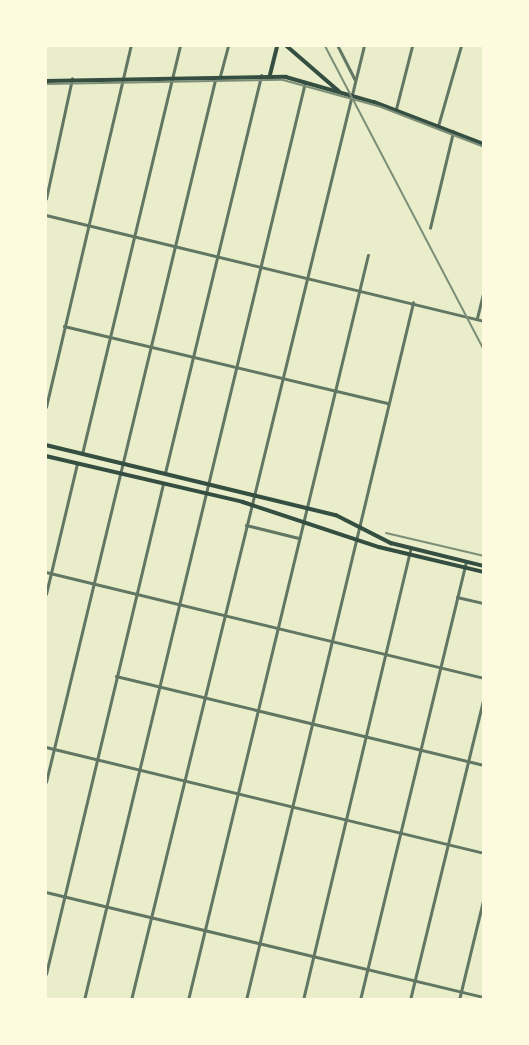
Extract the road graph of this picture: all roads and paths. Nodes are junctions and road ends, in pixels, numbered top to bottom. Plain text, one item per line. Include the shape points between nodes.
1 (131, 46) edge
2 (180, 46) edge
3 (228, 46) edge
4 (277, 46) edge
5 (287, 46) edge
6 (338, 46) edge
7 (364, 46) edge
8 (412, 46) edge
9 (461, 46) edge
10 (261, 75) junction
11 (270, 75) junction
12 (321, 75) junction
13 (170, 76) junction
14 (218, 76) junction
15 (72, 79) junction
16 (123, 79) junction
17 (355, 79) junction
18 (46, 81) edge
19 (305, 82) junction
20 (319, 86) junction
21 (341, 92) junction
22 (350, 95) junction
23 (396, 109) junction
24 (438, 126) junction
25 (453, 132) junction
26 (483, 142) edge
27 (46, 199) edge
28 (46, 215) edge
29 (88, 225) junction
30 (430, 228) dead end
31 (133, 236) junction
32 (176, 246) junction
33 (368, 255) dead end
34 (218, 256) junction
35 (261, 267) junction
36 (305, 277) junction
37 (359, 290) junction
38 (484, 290) edge
39 (414, 303) junction
40 (477, 319) junction
41 (484, 321) edge
42 (64, 326) junction
43 (109, 336) junction
44 (151, 346) junction
45 (193, 356) junction
46 (236, 367) junction
47 (281, 378) junction
48 (335, 391) junction
49 (47, 396) edge
50 (389, 404) junction
51 (46, 407) edge
52 (46, 445) edge
53 (82, 454) junction
54 (46, 456) edge
55 (77, 463) junction
56 (123, 463) junction
57 (120, 473) junction
58 (165, 474) junction
59 (163, 484) junction
60 (208, 484) junction
61 (206, 494) junction
62 (253, 495) junction
63 (251, 505) junction
64 (307, 508) junction
65 (303, 522) junction
66 (246, 525) junction
67 (360, 526) junction
68 (299, 538) junction
69 (357, 541) junction
70 (411, 548) junction
71 (410, 555) junction
72 (466, 562) junction
73 (484, 566) edge
74 (464, 568) junction
75 (46, 572) edge
76 (484, 572) edge
77 (50, 573) junction
78 (93, 584) junction
79 (46, 594) edge
80 (136, 594) junction
81 (457, 597) junction
82 (484, 603) edge
83 (179, 605) junction
84 (224, 615) junction
85 (278, 628) junction
86 (332, 641) junction
87 (386, 654) junction
88 (440, 667) junction
89 (116, 676) junction
90 (484, 678) edge
91 (160, 686) junction
92 (484, 696) edge
93 (204, 697) junction
94 (258, 710) junction
95 (312, 723) junction
96 (366, 736) junction
97 (46, 747) edge
98 (53, 749) junction
99 (421, 749) junction
100 (96, 760) junction
101 (468, 761) junction
102 (484, 765) edge
103 (139, 770) junction
104 (184, 781) junction
105 (46, 782) edge
106 (238, 794) junction
107 (292, 807) junction
108 (346, 820) junction
109 (400, 833) junction
110 (448, 844) junction
111 (484, 853) edge
112 (46, 892) edge
113 (64, 896) junction
114 (484, 897) edge
115 (107, 907) junction
116 (151, 918) junction
117 (205, 930) junction
118 (259, 944) junction
119 (313, 957) junction
120 (368, 970) junction
121 (46, 974) edge
122 (415, 981) junction
123 (461, 992) junction
124 (484, 998) edge
125 (84, 999) edge
126 (131, 999) edge
127 (188, 999) edge
128 (246, 999) edge
129 (303, 999) edge
130 (360, 999) edge
131 (411, 999) edge
132 (459, 999) edge

1 - 16 street
2 - 13 street
3 - 14 street
4 - 11 main road
5 - 12 main road
6 - 17 street
7 - 17 street
8 - 23 street
9 - 24 street
10 - 11 main road
10 - 14 main road
10 - 34 street
11 - 19 main road
12 - 20 main road
12 - 21 main road
13 - 14 main road
13 - 16 main road
13 - 31 street
14 - 32 street
15 - 16 main road
15 - 18 main road
15 - 27 street
16 - 29 street
17 - 22 street
19 - 20 main road
19 - 35 street
20 - 21 main road
21 - 22 main road
22 - 23 main road
22 - 36 street
23 - 24 main road
24 - 25 main road
25 - 26 main road
25 - 30 street
28 - 29 street
29 - 31 street
29 - 42 street
31 - 32 street
31 - 43 street
32 - 34 street
32 - 44 street
33 - 37 street
34 - 35 street
34 - 45 street
35 - 36 street
35 - 46 street
36 - 37 street
36 - 47 street
37 - 39 street
37 - 48 street
38 - 40 street
39 - 40 street
39 - 50 street
40 - 41 street
42 - 43 street
42 - 49 street
43 - 44 street
43 - 53 street
44 - 45 street
44 - 56 street
45 - 46 street
45 - 58 street
46 - 47 street
46 - 60 street
47 - 48 street
47 - 62 street
48 - 50 street
48 - 64 street
49 - 51 street
50 - 67 street
52 - 53 main road
53 - 56 main road
54 - 55 main road
55 - 57 main road
55 - 77 street
56 - 57 street
56 - 58 main road
57 - 59 main road
57 - 78 street
58 - 60 main road
59 - 61 main road
59 - 80 street
60 - 61 street
60 - 62 main road
61 - 63 main road
61 - 83 street
62 - 63 street
62 - 64 main road
63 - 65 main road
63 - 66 street
64 - 65 street
64 - 67 main road
65 - 68 street
65 - 69 main road
66 - 68 street
66 - 84 street
67 - 69 street
67 - 70 main road
68 - 85 street
69 - 71 main road
69 - 86 street
70 - 71 street
70 - 72 main road
71 - 74 main road
71 - 87 street
72 - 73 main road
72 - 74 street
74 - 76 main road
74 - 81 street
75 - 77 street
77 - 78 street
77 - 79 street
78 - 80 street
78 - 98 street
80 - 83 street
80 - 89 street
81 - 82 street
81 - 88 street
83 - 84 street
83 - 91 street
84 - 85 street
84 - 93 street
85 - 86 street
85 - 94 street
86 - 87 street
86 - 95 street
87 - 88 street
87 - 96 street
88 - 90 street
88 - 99 street
89 - 91 street
89 - 100 street
91 - 93 street
91 - 103 street
92 - 101 street
93 - 94 street
93 - 104 street
94 - 95 street
94 - 106 street
95 - 96 street
95 - 107 street
96 - 99 street
96 - 108 street
97 - 98 street
98 - 100 street
98 - 105 street
99 - 101 street
99 - 109 street
100 - 103 street
100 - 113 street
101 - 102 street
101 - 110 street
103 - 104 street
103 - 115 street
104 - 106 street
104 - 116 street
106 - 107 street
106 - 117 street
107 - 108 street
107 - 118 street
108 - 109 street
108 - 119 street
109 - 110 street
109 - 120 street
110 - 111 street
110 - 122 street
112 - 113 street
113 - 115 street
113 - 121 street
114 - 123 street
115 - 116 street
115 - 125 street
116 - 117 street
116 - 126 street
117 - 118 street
117 - 127 street
118 - 119 street
118 - 128 street
119 - 120 street
119 - 129 street
120 - 122 street
120 - 130 street
122 - 123 street
122 - 131 street
123 - 124 street
123 - 132 street

